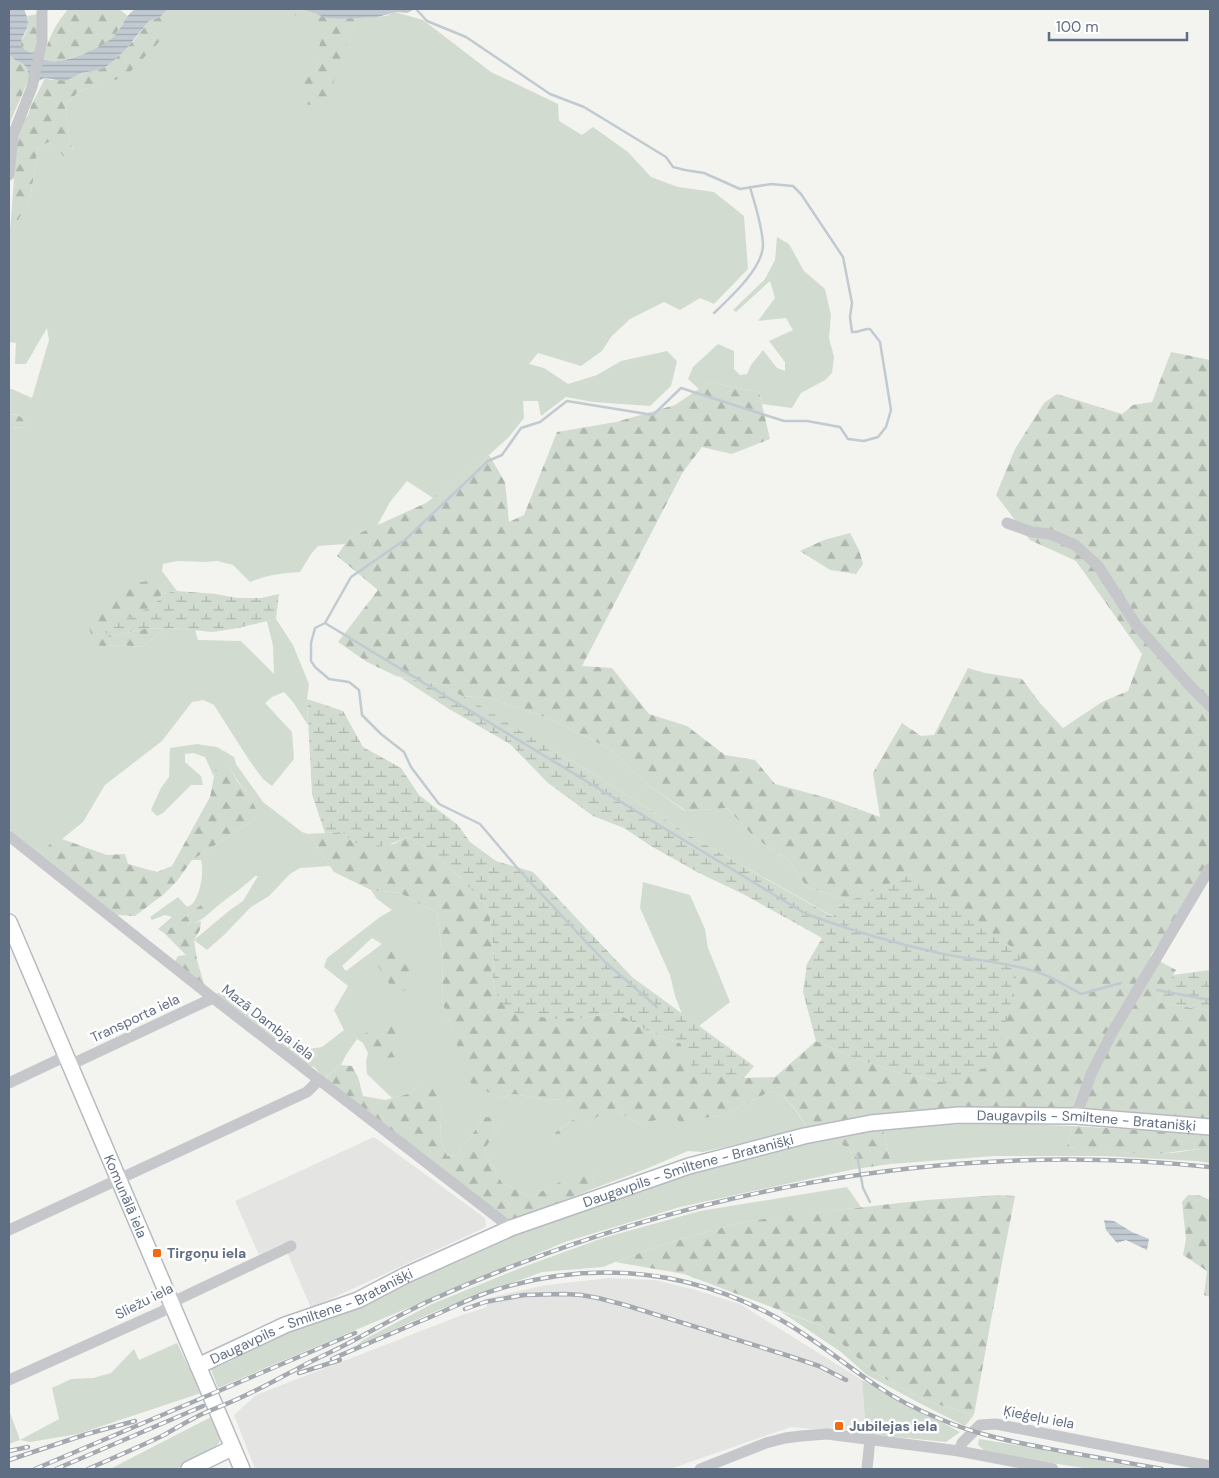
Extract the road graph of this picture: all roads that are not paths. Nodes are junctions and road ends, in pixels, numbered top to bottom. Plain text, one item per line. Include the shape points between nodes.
1 (42, 9) edge
2 (9, 176) edge
3 (1007, 523) dead end
4 (1210, 706) edge
5 (9, 836) edge
6 (1210, 868) edge
7 (9, 922) edge
8 (213, 998) junction
9 (68, 1061) junction
10 (319, 1080) junction
11 (9, 1083) edge
12 (1076, 1116) junction
13 (1210, 1127) edge
14 (118, 1179) junction
15 (511, 1228) junction
16 (9, 1230) edge
17 (291, 1246) dead end
18 (172, 1304) junction
19 (198, 1366) junction
20 (9, 1380) edge
21 (870, 1439) junction
22 (232, 1448) junction
23 (959, 1451) junction
24 (1210, 1466) edge
25 (189, 1469) edge
26 (242, 1469) edge
27 (700, 1469) edge
28 (867, 1469) edge
29 (1053, 1469) edge

1 - 2 street via 40,50 32,86 13,135
3 - 4 street via 1032,532 1050,534 1075,545 1098,566 1137,626
5 - 8 street, Mazā Dambja iela
6 - 12 street via 1113,1031 1092,1072
7 - 9 main road, Komunālā iela
8 - 9 street, Transporta iela
8 - 10 street, Mazā Dambja iela
9 - 11 street, Transporta iela
9 - 14 main road, Komunālā iela
10 - 14 street via 307,1092
10 - 15 street, Mazā Dambja iela
12 - 13 main road, Daugavpils - Smiltene - Bratanišķi
12 - 15 main road, Daugavpils - Smiltene - Bratanišķi via 959,1116 864,1124 689,1166
14 - 16 street
14 - 18 main road, Komunālā iela
15 - 19 main road, Daugavpils - Smiltene - Bratanišķi via 358,1300 285,1325
17 - 18 street, Sliežu iela
18 - 19 main road, Komunālā iela
18 - 20 street, Sliežu iela via 163,1311
19 - 22 main road, Komunālā iela
21 - 23 street
21 - 27 street via 827,1434 785,1438
21 - 28 street
22 - 25 main road
22 - 26 main road, Komunālā iela
23 - 24 street, Ķieģeļu iela via 962,1443 980,1425 996,1424
23 - 29 street

